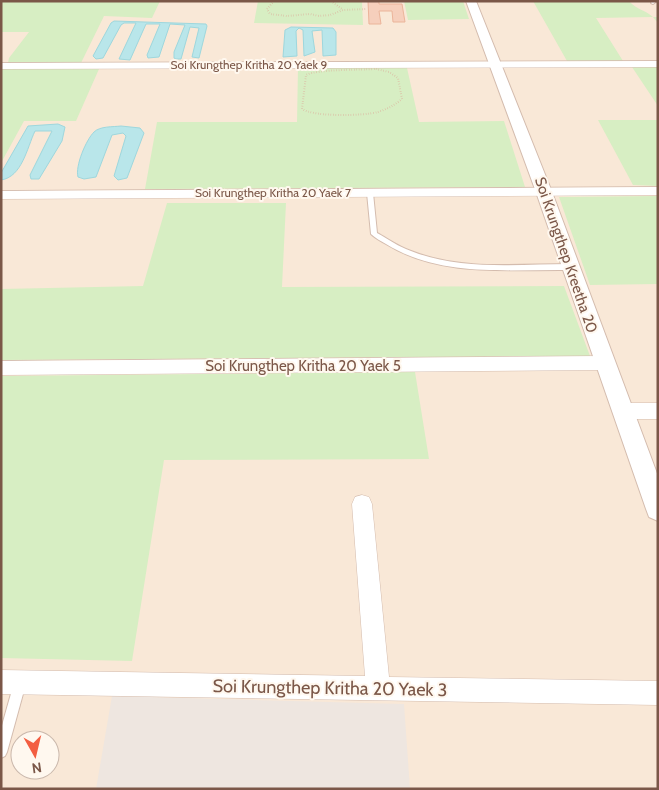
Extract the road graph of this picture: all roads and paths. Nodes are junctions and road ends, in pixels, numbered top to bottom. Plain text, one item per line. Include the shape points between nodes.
1 (274, 1) edge
2 (331, 1) edge
3 (471, 1) edge
4 (366, 9) dead end
5 (343, 10) junction
6 (497, 64) junction
7 (658, 64) edge
8 (1, 66) edge
9 (398, 78) joint
10 (658, 191) edge
11 (544, 192) junction
12 (370, 193) junction
13 (1, 195) edge
14 (570, 267) junction
15 (604, 363) junction
16 (1, 368) edge
17 (622, 411) junction
18 (658, 411) edge
19 (362, 504) dead end
20 (658, 509) edge
21 (11, 683) edge
22 (378, 689) junction
23 (658, 694) edge
24 (1, 752) edge

1 - 5 path via 267,9 270,14 319,16
2 - 5 path
3 - 6 street, Soi Krungthep Kreetha 20
4 - 5 path
6 - 7 street, Soi Krungthep Kritha 20 Yaek 9
6 - 8 street, Soi Krungthep Kritha 20 Yaek 9
6 - 11 street, Soi Krungthep Kreetha 20
9 - 9 path via 402,99 378,112 326,115 302,109 306,75 314,71 376,70 389,72
10 - 11 street, Soi Krungthep Kritha 20 Yaek 7
11 - 12 street, Soi Krungthep Kritha 20 Yaek 7
11 - 14 street, Soi Krungthep Kreetha 20
12 - 13 street, Soi Krungthep Kritha 20 Yaek 7
12 - 14 lane via 374,234 407,253 468,266
14 - 15 street, Soi Krungthep Kreetha 20
15 - 16 street, Soi Krungthep Kritha 20 Yaek 5
15 - 17 street, Soi Krungthep Kreetha 20
17 - 18 street
17 - 20 street, Soi Krungthep Kreetha 20
19 - 22 street
21 - 22 street, Soi Krungthep Kritha 20 Yaek 3
21 - 24 lane
22 - 23 street, Soi Krungthep Kritha 20 Yaek 3

